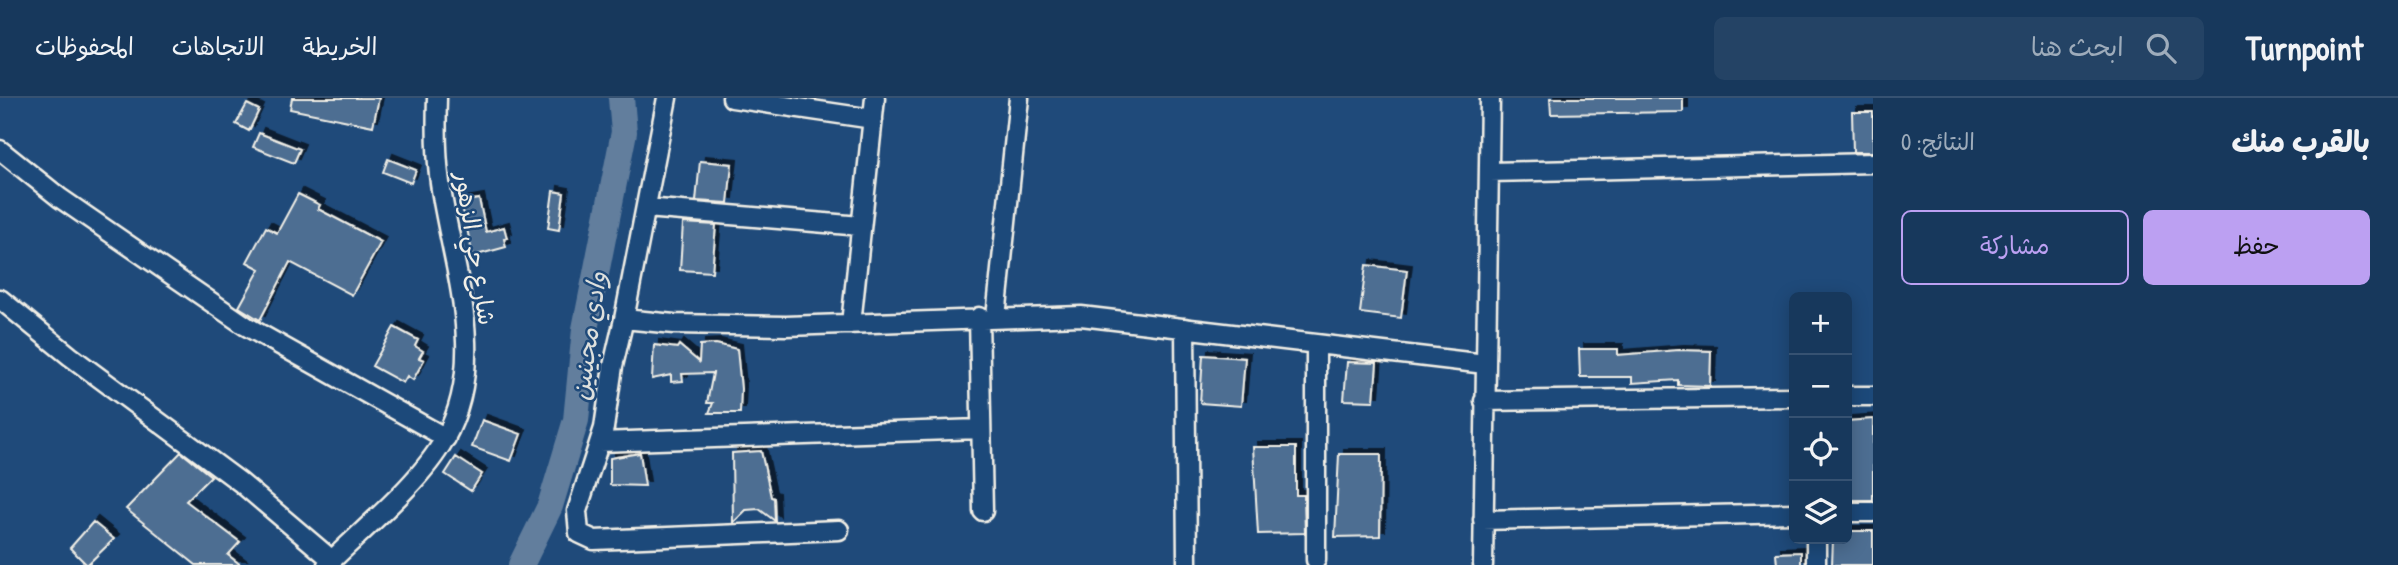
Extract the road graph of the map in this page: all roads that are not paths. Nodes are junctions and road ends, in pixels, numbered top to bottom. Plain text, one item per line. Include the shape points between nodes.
1 (438, 98) edge
2 (667, 98) edge
3 (732, 98) edge
4 (875, 98) edge
5 (1019, 98) edge
6 (1490, 98) edge
7 (873, 118) junction
8 (0, 150) edge
9 (1873, 163) edge
10 (1490, 172) junction
11 (646, 208) junction
12 (861, 226) junction
13 (0, 299) edge
14 (988, 317) junction
15 (624, 318) junction
16 (851, 324) junction
17 (1185, 328) junction
18 (1316, 344) junction
19 (1485, 364) junction
20 (1852, 396) edge
21 (1873, 396) edge
22 (1789, 397) edge
23 (1484, 401) junction
24 (980, 429) junction
25 (446, 438) junction
26 (600, 442) junction
27 (983, 511) dead end
28 (1852, 512) edge
29 (1873, 512) edge
30 (1789, 513) edge
31 (1483, 520) junction
32 (839, 530) dead end
33 (1816, 544) edge
34 (1317, 561) dead end
35 (330, 563) edge
36 (1187, 563) edge
37 (1483, 565) edge
38 (1816, 565) edge

1 - 25 street, شارع حي الزهور via 440,185 466,319 464,380
2 - 11 street
3 - 7 street
4 - 7 street
5 - 14 street
6 - 10 street
7 - 12 street
8 - 25 street via 60,198 246,326
9 - 10 street
10 - 19 street
11 - 12 street
11 - 15 street
12 - 16 street
13 - 35 street via 240,482
14 - 16 street
14 - 17 street via 1081,316
14 - 24 street
15 - 16 street via 674,324
15 - 26 street
17 - 18 street
17 - 36 street
18 - 19 street
18 - 34 street
19 - 23 street
20 - 21 street
22 - 23 street
23 - 31 street
24 - 26 street
24 - 27 street
25 - 35 street, شارع حي الزهور
26 - 32 street via 577,511 579,533 586,538
28 - 29 street
30 - 31 street
31 - 37 street
33 - 38 street

